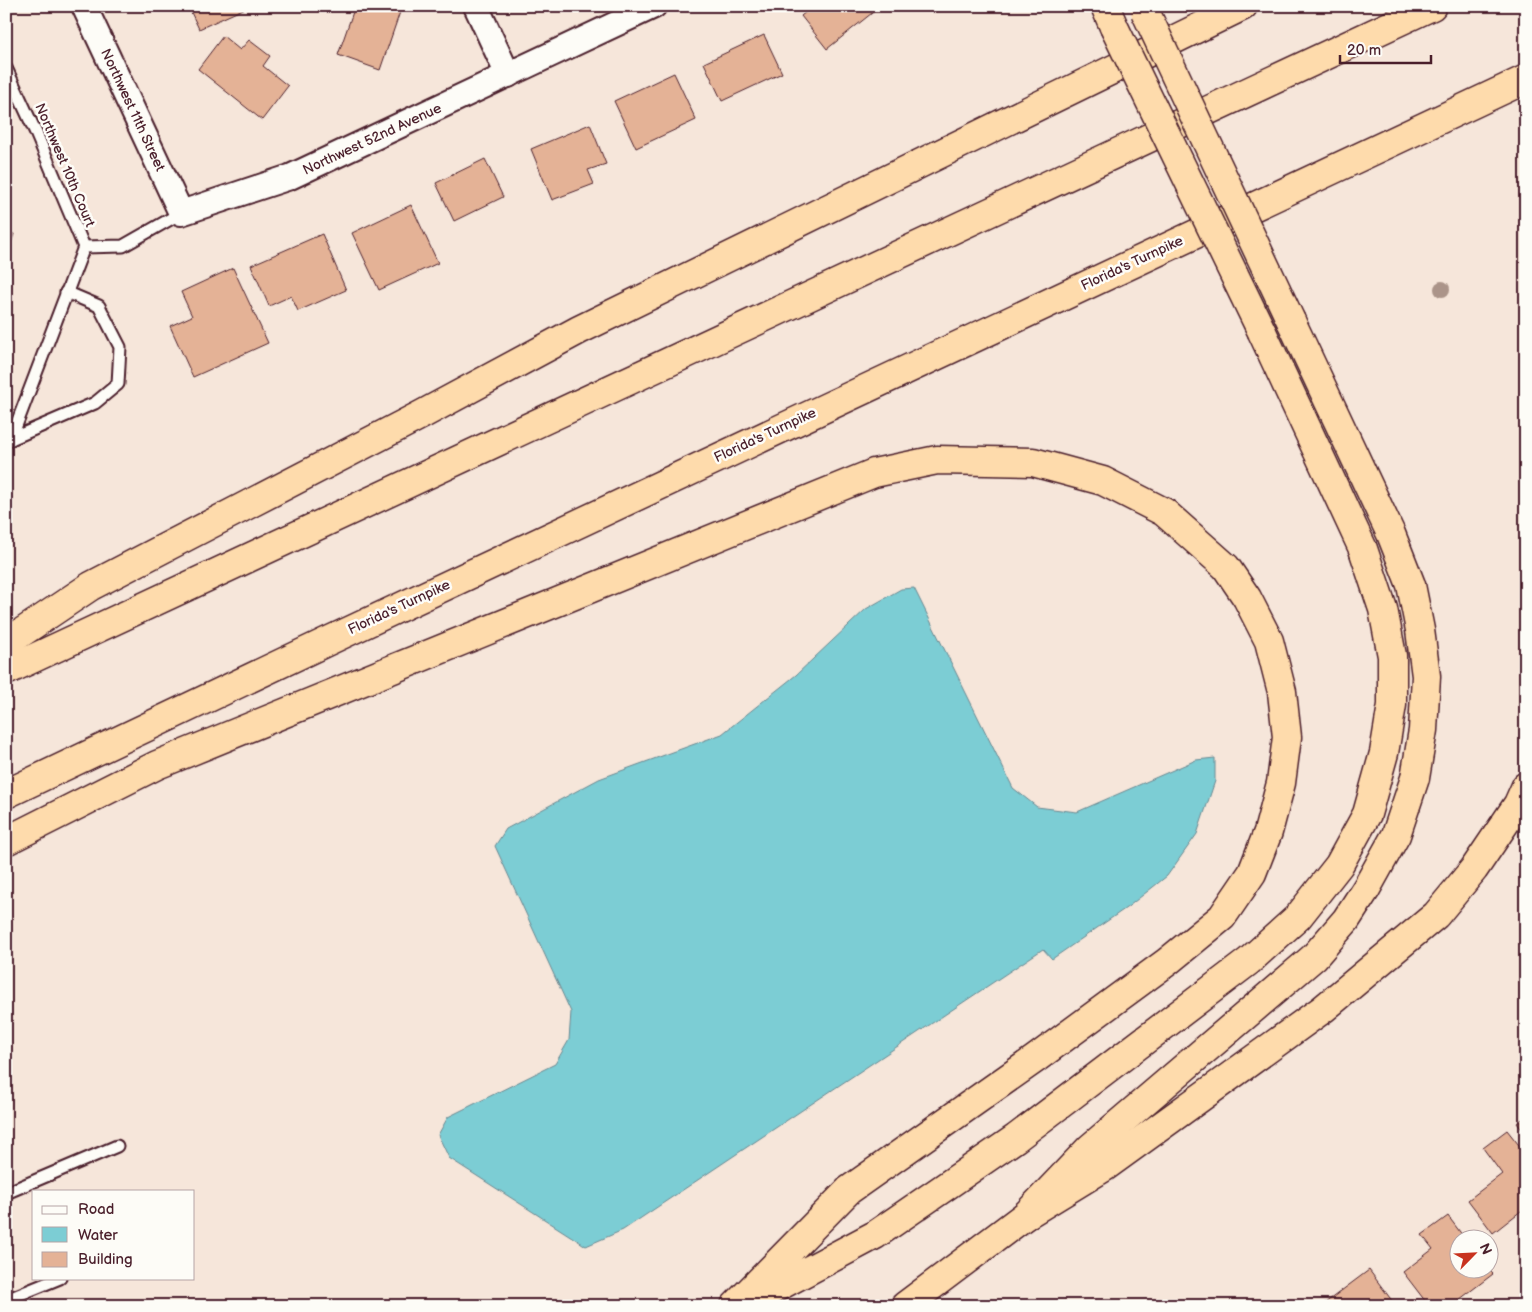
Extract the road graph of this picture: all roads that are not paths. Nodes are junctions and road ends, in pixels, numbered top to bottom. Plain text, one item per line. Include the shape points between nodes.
1 (84, 6) edge
2 (476, 6) edge
3 (654, 6) edge
4 (1243, 6) edge
5 (1432, 6) edge
6 (1144, 9) edge
7 (1109, 16) edge
8 (6, 68) edge
9 (508, 75) junction
10 (1526, 79) edge
11 (181, 213) junction
12 (84, 246) junction
13 (66, 292) junction
14 (9, 440) edge
15 (6, 643) edge
16 (6, 671) edge
17 (1526, 786) edge
18 (6, 794) edge
19 (6, 841) edge
20 (117, 1146) dead end
21 (6, 1193) edge
22 (1026, 1215) junction
23 (55, 1280) edge
24 (6, 1300) edge
25 (735, 1306) edge
26 (741, 1306) edge
27 (905, 1306) edge

1 - 11 street, Northwest 11th Street
2 - 9 street
3 - 9 street, Northwest 52nd Avenue
4 - 15 highway via 579,330 91,586
5 - 16 highway
6 - 22 highway, bridge via 1391,534 1411,585 1426,676 1423,730 1415,778 1396,835 1346,920 1314,957 1090,1148
7 - 26 highway, bridge via 1363,549 1383,609 1392,656 1392,705 1384,753 1367,814 1339,865 1298,917 1249,961 1016,1138 875,1235
8 - 12 lane, Northwest 10th Court
9 - 11 street, Northwest 52nd Avenue via 290,177
10 - 18 highway, Florida's Turnpike
11 - 12 lane, Northwest 52nd Avenue via 123,246
12 - 13 lane, Northwest 10th Court
13 - 14 lane, Northwest 10th Court
13 - 14 lane via 99,306 120,347 118,384 95,403
17 - 22 highway via 1518,804 1474,869 1436,915 1315,1015 1106,1166
19 - 25 highway via 157,765 874,473 937,460 1033,462 1103,481 1164,512 1226,567 1247,598 1269,641 1282,692 1287,737 1281,783 1268,832 1252,873 1222,917 1167,962 849,1190
20 - 21 lane
22 - 27 highway
23 - 24 lane

